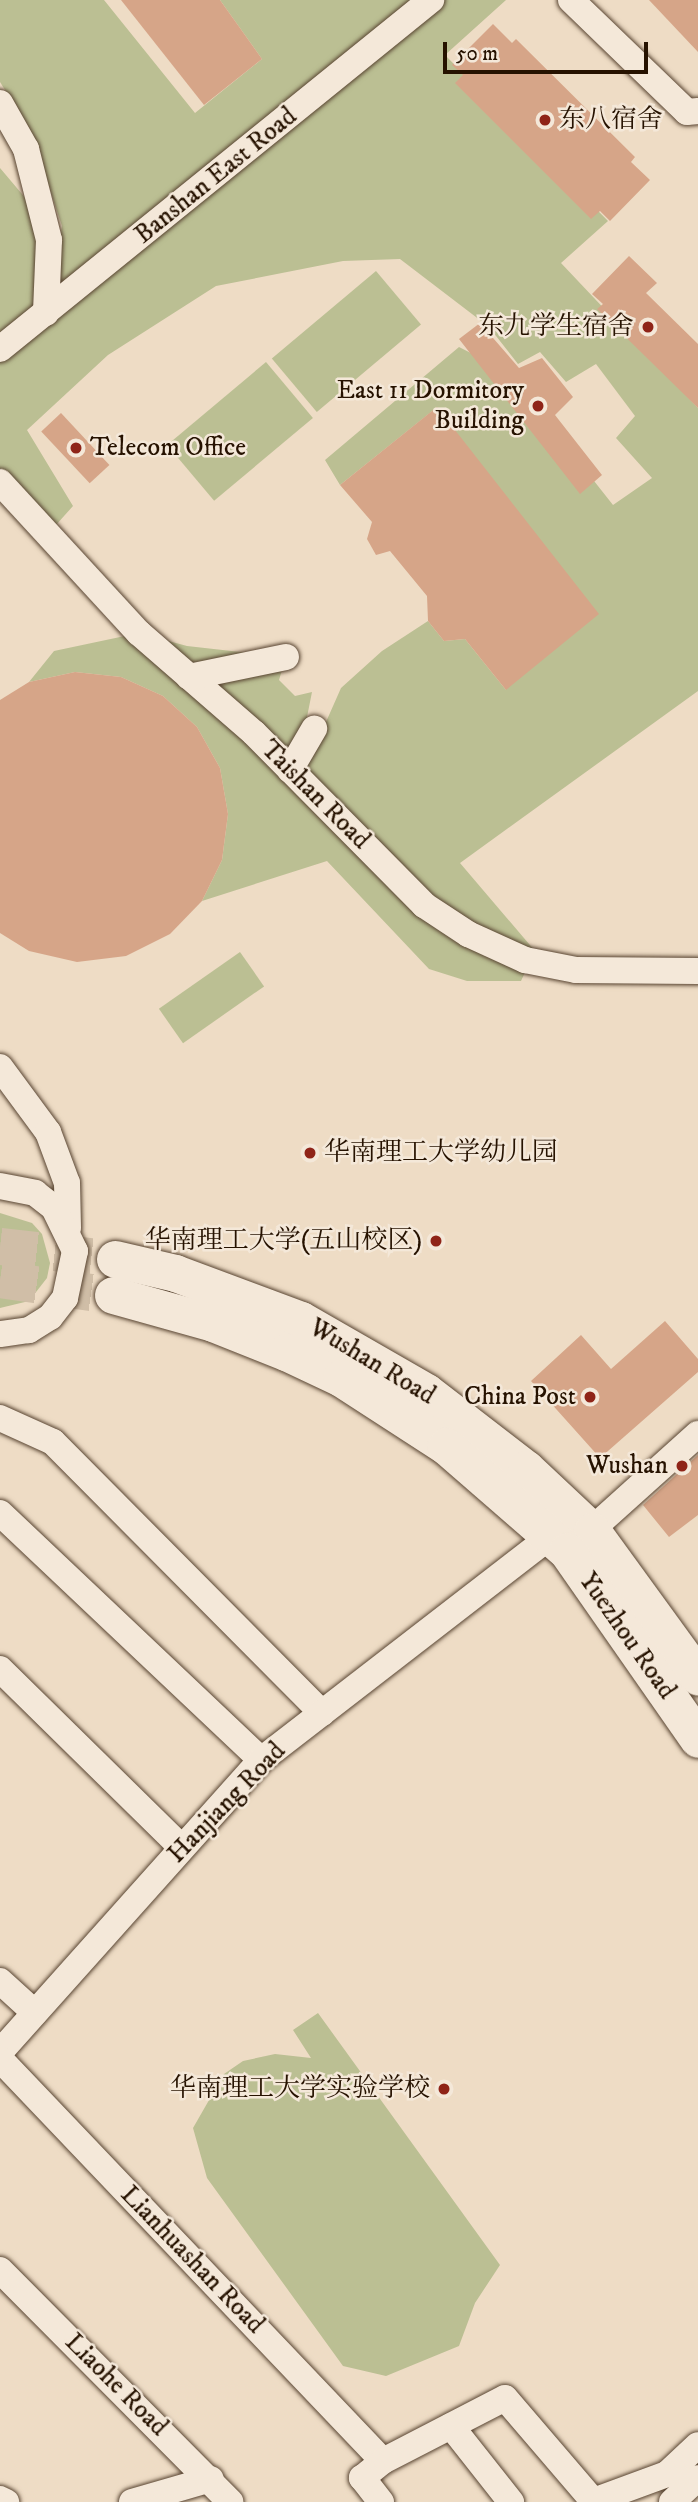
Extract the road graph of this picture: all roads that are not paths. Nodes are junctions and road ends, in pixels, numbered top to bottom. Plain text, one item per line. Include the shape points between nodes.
1 (432, 0) edge
2 (571, 0) edge
3 (0, 103) edge
4 (698, 111) edge
5 (46, 313) junction
6 (0, 349) edge
7 (0, 482) edge
8 (286, 657) dead end
9 (189, 677) junction
10 (314, 729) dead end
11 (290, 770) junction
12 (698, 971) edge
13 (0, 1068) edge
14 (0, 1185) edge
15 (68, 1228) junction
16 (114, 1277) tunnel mouth
17 (0, 1334) edge
18 (0, 1418) edge
19 (698, 1434) edge
20 (0, 1513) edge
21 (570, 1539) junction
22 (0, 1669) edge
23 (698, 1677) edge
24 (322, 1713) junction
25 (698, 1739) edge
26 (261, 1760) junction
27 (182, 1848) junction
28 (0, 1981) edge
29 (35, 2013) junction
30 (0, 2052) edge
31 (0, 2059) edge
32 (0, 2270) edge
33 (451, 2426) junction
34 (698, 2445) edge
35 (383, 2461) junction
36 (698, 2478) edge
37 (211, 2479) junction
38 (593, 2498) edge
39 (0, 2499) edge
40 (6, 2502) edge
41 (132, 2502) edge
42 (230, 2502) edge
43 (381, 2502) edge
44 (511, 2502) edge
45 (672, 2502) edge

1 - 5 street, Banshan East Road
2 - 4 street via 687,112
3 - 5 street via 26,149 49,240
5 - 6 street, Banshan East Road
7 - 9 street, Taishan Road via 139,634
8 - 9 street
9 - 11 street, Taishan Road
10 - 11 street
11 - 12 street, Taishan Road via 424,905 468,934 525,960 576,970
13 - 15 street via 48,1132 67,1183
14 - 15 street via 34,1193
15 - 17 street via 75,1251 65,1298 29,1329
16 - 21 main road, Wushan Road via 341,1378 446,1446
18 - 24 street via 53,1442
19 - 21 street, Hanjiang Road
20 - 26 street
21 - 23 main road, Yuezhou Road
21 - 24 street, Hanjiang Road
21 - 25 main road, Yuezhou Road
22 - 27 street
24 - 26 street, Hanjiang Road
26 - 27 street, Hanjiang Road
27 - 29 street, Hanjiang Road
28 - 29 street
29 - 30 street, Hanjiang Road
31 - 35 street, Lianhuashan Road
32 - 37 street, Liaohe Road
33 - 35 street
33 - 38 street via 505,2398
33 - 44 street
34 - 38 street via 667,2474
35 - 43 street via 362,2478
36 - 45 street
37 - 41 street
37 - 42 street, Liaohe Road
39 - 40 street

